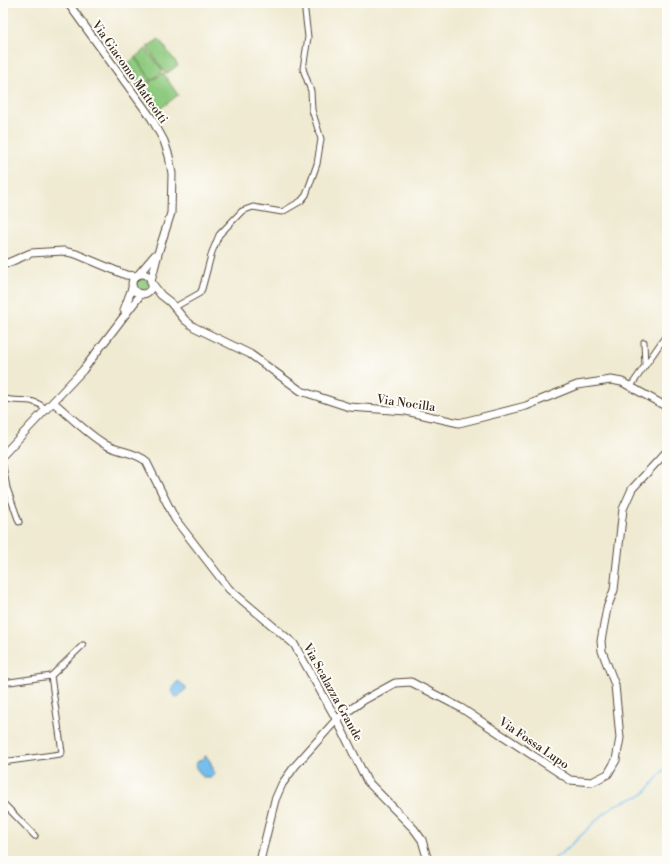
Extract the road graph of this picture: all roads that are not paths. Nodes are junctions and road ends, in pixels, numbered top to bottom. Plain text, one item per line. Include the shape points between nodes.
1 (68, 3) edge
2 (304, 3) edge
3 (159, 250) junction
4 (3, 265) edge
5 (126, 275) junction
6 (137, 276) junction
7 (151, 282) junction
8 (132, 286) junction
9 (144, 294) junction
10 (161, 295) junction
11 (175, 307) junction
12 (116, 327) junction
13 (667, 334) edge
14 (644, 342) dead end
15 (645, 365) junction
16 (631, 386) junction
17 (3, 398) edge
18 (53, 402) junction
19 (667, 407) edge
20 (46, 409) junction
21 (667, 451) edge
22 (3, 455) edge
23 (3, 466) edge
24 (19, 522) dead end
25 (84, 645) dead end
26 (51, 676) junction
27 (3, 683) edge
28 (337, 719) junction
29 (3, 762) edge
30 (3, 803) edge
31 (35, 836) dead end
32 (260, 861) edge
33 (428, 861) edge

1 - 3 street, Via Giacomo Matteotti via 152,118 164,141 172,174 173,194 171,213
2 - 11 street via 308,37 303,69 311,91 312,110 321,139 317,164 306,196 282,212 253,207 242,211 219,235 200,293
3 - 6 street
3 - 7 street, Via Giacomo Matteotti
4 - 5 street via 31,253 63,251
5 - 6 street
5 - 8 street
6 - 7 street via 147,276
6 - 8 street
7 - 9 street via 151,288
7 - 10 street, Via Nocilla
8 - 9 street via 138,294
8 - 12 street via 128,303
9 - 10 street
9 - 12 street
10 - 11 street, Via Nocilla
11 - 16 street, Via Nocilla via 194,327 250,354 301,391 349,406 406,412 459,423 526,406 584,383 611,380
12 - 18 street via 83,370
13 - 15 street
14 - 15 street
15 - 16 street
16 - 19 street, Via Nocilla
17 - 20 street via 28,399
18 - 20 street
18 - 28 street, Via Scalazza Grande via 102,443 146,461 175,519 229,589 294,644
20 - 22 street
21 - 28 street, Via Fossa Lupo via 632,488 623,508 614,590 607,608 601,641 614,685 620,738 616,760 608,774 592,782 570,780 461,708 411,682 395,683
23 - 24 street via 7,488
25 - 26 street
26 - 27 street
26 - 29 street via 62,752
28 - 32 street, Via Fossa Lupo via 294,766 282,784 275,800
28 - 33 street, Via Scalazza Grande via 367,781 414,829 422,840
30 - 31 street

